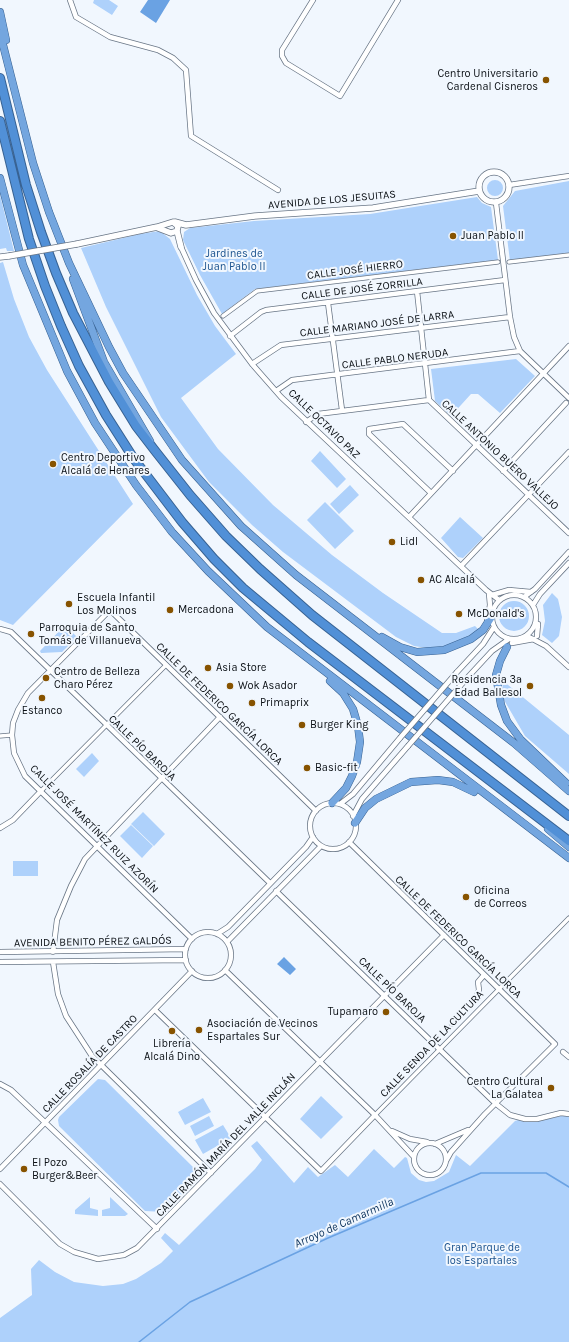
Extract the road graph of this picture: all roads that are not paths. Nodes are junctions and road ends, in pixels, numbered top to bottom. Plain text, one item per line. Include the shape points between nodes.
1 (70, 0) edge
2 (313, 0) edge
3 (398, 0) edge
4 (0, 12) edge
5 (0, 33) edge
6 (0, 78) edge
7 (0, 121) edge
8 (27, 142) junction
9 (569, 176) edge
10 (0, 178) edge
11 (510, 185) junction
12 (278, 190) dead end
13 (479, 191) junction
14 (496, 202) junction
15 (175, 222) junction
16 (168, 224) junction
17 (186, 224) junction
18 (157, 228) junction
19 (174, 231) junction
20 (181, 247) joint
21 (569, 255) edge
22 (0, 257) edge
23 (498, 262) dead end
24 (509, 262) dead end
25 (69, 263) junction
26 (505, 280) junction
27 (417, 291) junction
28 (328, 303) junction
29 (223, 316) dead end
30 (510, 317) junction
31 (420, 327) junction
32 (230, 336) junction
33 (332, 339) junction
34 (569, 347) edge
35 (520, 352) junction
36 (252, 364) junction
37 (425, 364) junction
38 (543, 374) junction
39 (337, 375) junction
40 (276, 391) junction
41 (569, 398) edge
42 (429, 400) junction
43 (566, 403) dead end
44 (342, 410) junction
45 (306, 422) junction
46 (477, 446) junction
47 (156, 452) junction
48 (569, 452) edge
49 (453, 471) junction
50 (503, 471) junction
51 (432, 493) junction
52 (530, 495) junction
53 (409, 517) junction
54 (569, 533) edge
55 (569, 552) edge
56 (569, 563) edge
57 (461, 566) junction
58 (546, 588) junction
59 (531, 592) junction
60 (489, 593) junction
61 (524, 597) junction
62 (499, 600) junction
63 (495, 605) junction
64 (533, 605) junction
65 (340, 609) junction
66 (110, 610) joint
67 (492, 616) joint
68 (490, 625) junction
69 (0, 629) edge
70 (532, 631) junction
71 (274, 633) junction
72 (526, 636) junction
73 (536, 638) junction
74 (511, 642) junction
75 (166, 665) junction
76 (569, 666) edge
77 (50, 670) junction
78 (220, 717) junction
79 (106, 724) junction
80 (12, 735) junction
81 (0, 736) edge
82 (162, 780) junction
83 (569, 785) edge
84 (41, 791) junction
85 (569, 791) edge
86 (505, 793) junction
87 (336, 804) junction
88 (316, 811) junction
89 (507, 812) junction
90 (569, 816) edge
91 (354, 820) junction
92 (0, 828) edge
93 (313, 836) junction
94 (569, 841) edge
95 (349, 842) junction
96 (96, 846) junction
97 (321, 846) junction
98 (569, 847) edge
99 (569, 858) edge
100 (270, 883) junction
101 (276, 891) junction
102 (569, 918) edge
103 (217, 934) junction
104 (444, 935) junction
105 (192, 939) junction
106 (227, 942) junction
107 (186, 949) junction
108 (0, 952) edge
109 (53, 952) junction
110 (186, 960) junction
111 (0, 962) edge
112 (53, 962) junction
113 (225, 970) junction
114 (192, 971) junction
115 (484, 975) junction
116 (499, 989) junction
117 (384, 996) junction
118 (155, 1010) junction
119 (452, 1024) dead end
120 (440, 1049) junction
121 (563, 1052) dead end
122 (569, 1057) edge
123 (320, 1062) junction
124 (100, 1066) junction
125 (0, 1084) edge
126 (495, 1103) junction
127 (569, 1114) edge
128 (375, 1115) junction
129 (265, 1118) junction
130 (46, 1123) junction
131 (383, 1124) junction
132 (471, 1129) junction
133 (429, 1143) junction
134 (435, 1144) junction
135 (414, 1157) junction
136 (446, 1161) junction
137 (0, 1169) edge
138 (211, 1173) junction
139 (0, 1184) edge
140 (156, 1229) junction

1 - 12 street via 76,17 110,37 158,50 173,58 186,70 191,136
2 - 3 street via 282,50 282,56 286,63 340,96
4 - 8 highway
5 - 8 highway
6 - 47 highway via 26,185 56,273 73,313 109,382 136,426
7 - 86 highway via 29,239 43,282 79,366 134,460 182,522 243,588 308,642
8 - 25 highway via 49,212
9 - 11 street
10 - 71 highway via 25,272 67,371 95,423 136,486 172,532 213,576
11 - 13 street via 501,173 491,172 483,177
11 - 14 street via 505,198
13 - 14 street via 487,201
13 - 17 street, AVENIDA DE LOS JESUITAS via 373,208 255,216
14 - 26 street
15 - 16 street
15 - 17 street, AVENIDA DE LOS JESUITAS
15 - 19 street via 177,225
16 - 18 street
16 - 19 street
17 - 19 street, AVENIDA DE LOS JESUITAS
18 - 19 street
18 - 22 street, bridge
19 - 20 street, CALLE OCTAVIO PAZ
20 - 32 street, CALLE OCTAVIO PAZ via 196,280
21 - 24 street
23 - 29 street, CALLE JOSÉ HIERRO via 257,291
25 - 47 highway via 75,287 104,362
25 - 65 highway via 109,347 140,400 182,460 241,526 296,575
26 - 27 street, CALLE DE JOSÉ ZORRILLA
26 - 30 street
27 - 28 street, CALLE DE JOSÉ ZORRILLA
27 - 31 street, CALLE ANTONIO BUERO VALLEJO
28 - 32 street, CALLE DE JOSÉ ZORRILLA via 266,310
28 - 33 street
30 - 31 street, CALLE MARIANO JOSÉ DE LARRA
30 - 35 street
31 - 33 street, CALLE MARIANO JOSÉ DE LARRA
31 - 37 street, CALLE ANTONIO BUERO VALLEJO
32 - 36 street, CALLE OCTAVIO PAZ
33 - 36 street, CALLE MARIANO JOSÉ DE LARRA via 281,345
33 - 39 street
34 - 38 street
35 - 37 street, CALLE PABLO NERUDA
35 - 38 street
36 - 40 street, CALLE OCTAVIO PAZ
37 - 39 street, CALLE PABLO NERUDA
37 - 42 street, CALLE ANTONIO BUERO VALLEJO
38 - 41 street
38 - 46 street
39 - 40 street, CALLE PABLO NERUDA via 292,380
39 - 44 street
40 - 45 street, CALLE OCTAVIO PAZ
42 - 44 street
42 - 46 street, CALLE ANTONIO BUERO VALLEJO
43 - 50 street
44 - 45 street via 318,414
45 - 53 street, CALLE OCTAVIO PAZ
46 - 49 street
46 - 50 street, CALLE ANTONIO BUERO VALLEJO
47 - 90 highway via 226,536 260,569 312,614
48 - 52 street
49 - 51 street
49 - 51 street via 403,424 368,429 369,434
50 - 52 street, CALLE ANTONIO BUERO VALLEJO
51 - 53 street
52 - 54 street, CALLE ANTONIO BUERO VALLEJO
52 - 57 street
53 - 57 street, CALLE OCTAVIO PAZ
55 - 59 street
56 - 58 street
57 - 60 street, CALLE OCTAVIO PAZ
58 - 64 street
58 - 73 street via 538,602
59 - 60 street via 509,590
59 - 61 street
60 - 62 street, CALLE OCTAVIO PAZ
60 - 63 street, CALLE OCTAVIO PAZ
60 - 68 street
61 - 62 street via 511,595
61 - 64 street
62 - 63 street
63 - 67 street
64 - 70 street via 537,616
65 - 68 highway via 394,643 417,652 444,650 458,645
65 - 85 highway via 514,743
66 - 75 street, CALLE DE FEDERICO GARCÍA LORCA
66 - 77 street, CALLE JOSÉ MARTÍNEZ RUIZ AZORÍN
67 - 68 highway
68 - 74 street
68 - 87 street, bridge via 483,644 354,793
69 - 77 street, CALLE PÍO BAROJA via 11,632
70 - 72 street
70 - 73 street
71 - 87 highway via 282,643 331,682 353,709 360,742 357,762
71 - 89 highway
72 - 73 street
72 - 74 street
73 - 74 street
73 - 76 street
74 - 83 highway via 500,661 496,675 501,705 507,721 521,740
74 - 91 street, bridge via 492,651 467,678 362,799
75 - 78 street, CALLE DE FEDERICO GARCÍA LORCA
75 - 79 street
77 - 79 street, CALLE PÍO BAROJA
77 - 80 street, CALLE JOSÉ MARTÍNEZ RUIZ AZORÍN via 28,693 18,710
78 - 82 street
78 - 88 street, CALLE DE FEDERICO GARCÍA LORCA
79 - 82 street, CALLE PÍO BAROJA
79 - 84 street
80 - 81 street
80 - 84 street, CALLE JOSÉ MARTÍNEZ RUIZ AZORÍN via 18,765 25,776
82 - 96 street
82 - 100 street, CALLE PÍO BAROJA
84 - 92 street via 13,820
84 - 96 street, CALLE JOSÉ MARTÍNEZ RUIZ AZORÍN
86 - 94 highway
86 - 98 highway
87 - 88 street via 324,805
87 - 91 street via 346,808
88 - 93 street via 310,823
89 - 91 highway via 454,782 425,780 411,782 376,799
89 - 99 highway
91 - 95 street via 354,835
93 - 97 street
93 - 100 street via 303,850
95 - 97 street via 336,849
95 - 104 street, CALLE DE FEDERICO GARCÍA LORCA
96 - 105 street, CALLE JOSÉ MARTÍNEZ RUIZ AZORÍN
96 - 109 street via 85,859 57,920
97 - 101 street
100 - 103 street via 228,927
101 - 106 street
101 - 117 street, CALLE PÍO BAROJA
102 - 116 street, CALLE SENDA DE LA CULTURA
103 - 105 street via 205,932
103 - 106 street
104 - 115 street, CALLE DE FEDERICO GARCÍA LORCA
104 - 117 street, CALLE RAMÓN MARÍA DEL VALLE INCLÁN
105 - 107 street
106 - 113 street via 230,960
107 - 109 street, AVENIDA BENITO PÉREZ GALDÓS
107 - 110 street
108 - 109 street, AVENIDA BENITO PÉREZ GALDÓS
110 - 112 street, AVENIDA BENITO PÉREZ GALDÓS
110 - 114 street
111 - 112 street, AVENIDA BENITO PÉREZ GALDÓS
112 - 124 street via 58,994 66,1016 77,1036
113 - 114 street via 212,977 204,977
113 - 123 street
114 - 118 street, CALLE ROSALÍA DE CASTRO
115 - 116 street, CALLE DE FEDERICO GARCÍA LORCA
115 - 119 street via 478,982 476,998
116 - 120 street, CALLE SENDA DE LA CULTURA
116 - 126 street, CALLE DE FEDERICO GARCÍA LORCA via 555,1044
117 - 120 street, CALLE PÍO BAROJA
117 - 123 street, CALLE RAMÓN MARÍA DEL VALLE INCLÁN
118 - 124 street, CALLE ROSALÍA DE CASTRO
118 - 129 street
120 - 126 street, CALLE PÍO BAROJA
120 - 128 street, CALLE SENDA DE LA CULTURA
121 - 122 street
123 - 128 street
123 - 129 street, CALLE RAMÓN MARÍA DEL VALLE INCLÁN
124 - 130 street, CALLE ROSALÍA DE CASTRO
124 - 138 street
125 - 130 street via 11,1090
126 - 127 street, CALLE PÍO BAROJA via 516,1118 537,1119 561,1113
126 - 132 street
128 - 129 street via 321,1171
128 - 131 street
129 - 138 street, CALLE RAMÓN MARÍA DEL VALLE INCLÁN
130 - 137 street, CALLE ROSALÍA DE CASTRO
130 - 140 street
131 - 133 street via 397,1134
131 - 135 street
132 - 134 street
132 - 136 street
133 - 134 street
133 - 135 street via 420,1146
134 - 136 street via 444,1151
135 - 136 street via 419,1171 428,1175 438,1173
138 - 140 street, CALLE RAMÓN MARÍA DEL VALLE INCLÁN
139 - 140 street, CALLE RAMÓN MARÍA DEL VALLE INCLÁN via 60,1244 85,1257 98,1259 124,1255 137,1248

